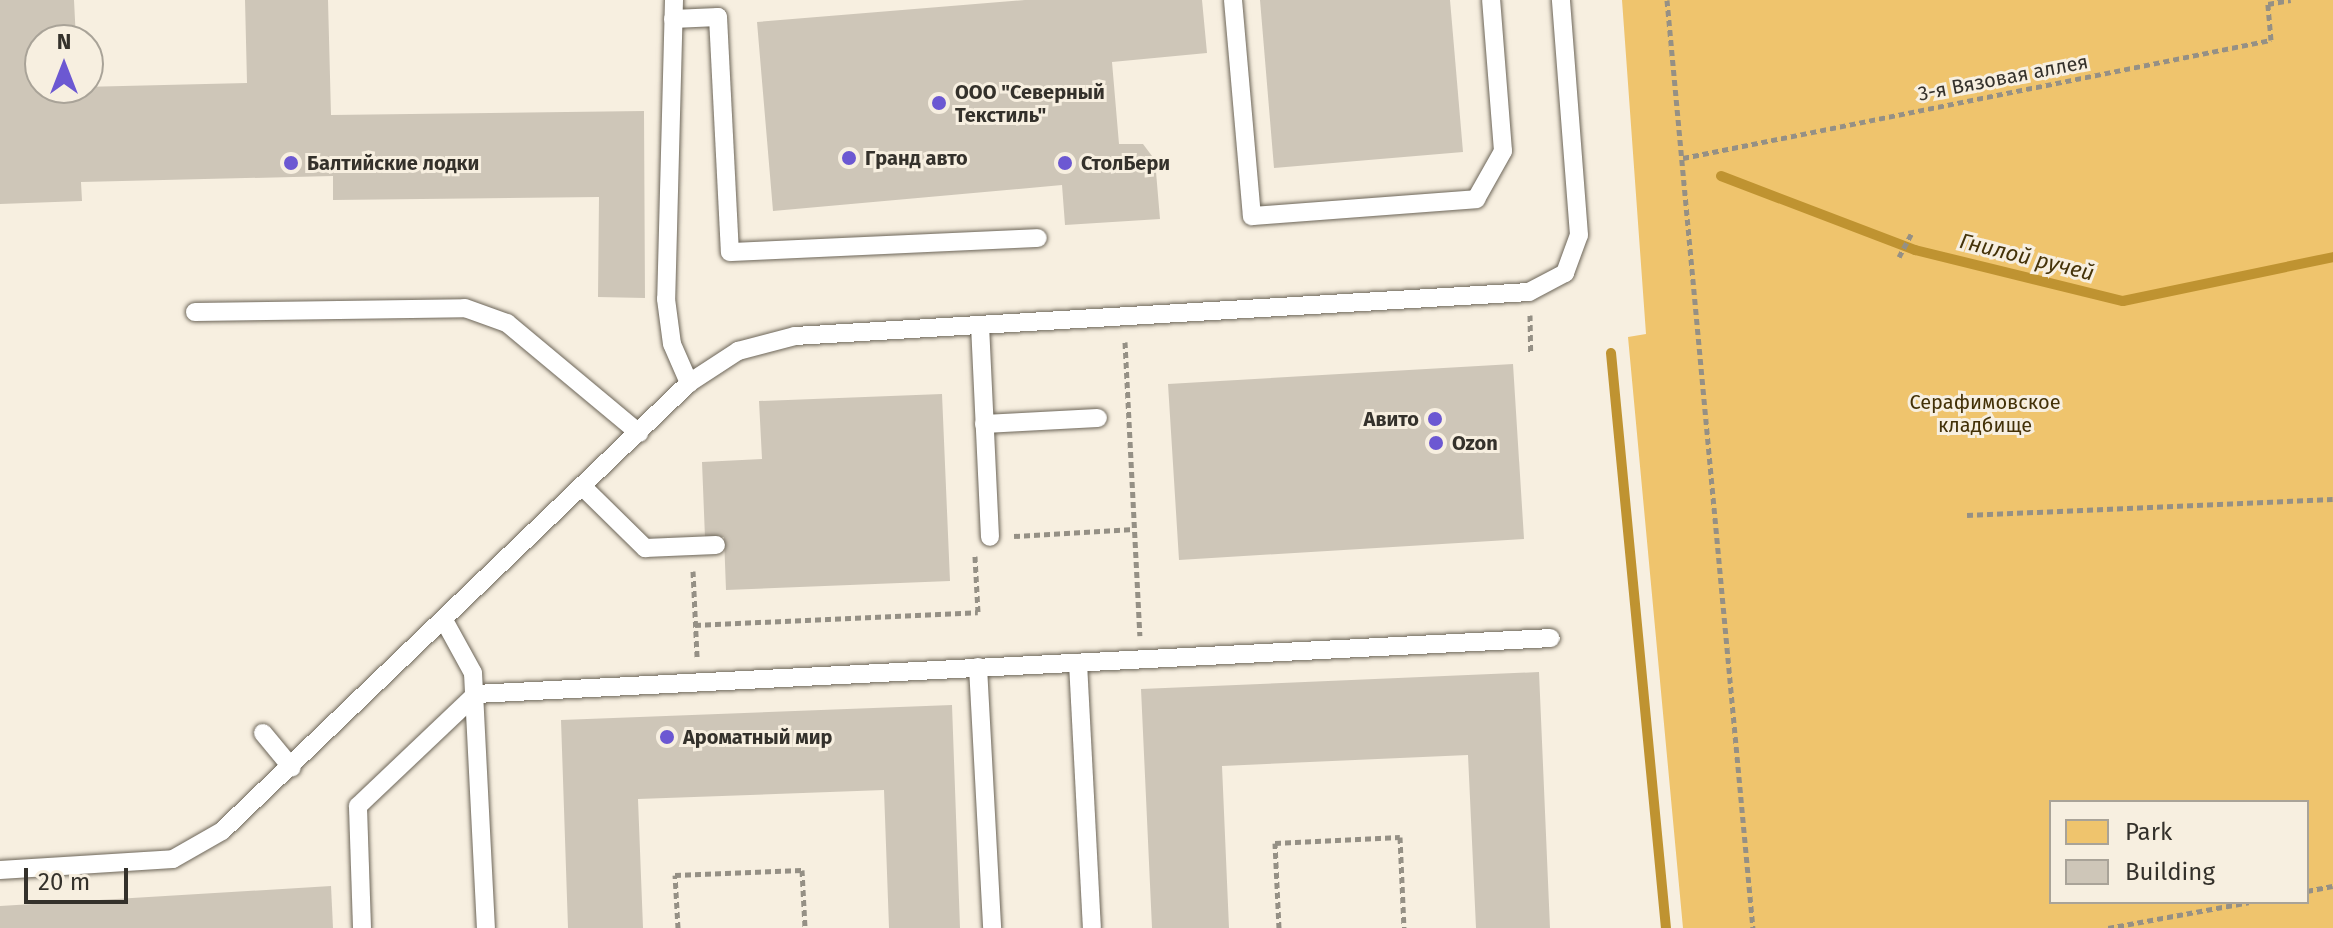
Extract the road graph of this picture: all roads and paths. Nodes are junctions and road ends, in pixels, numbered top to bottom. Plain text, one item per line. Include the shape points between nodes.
1 (1233, 0) edge
2 (1491, 0) edge
3 (1561, 0) edge
4 (1667, 0) edge
5 (2291, 0) edge
6 (673, 9) edge
7 (1683, 158) junction
8 (1911, 234) dead end
9 (1038, 238) dead end
10 (1899, 257) dead end
11 (1529, 292) junction
12 (195, 312) dead end
13 (1123, 313) junction
14 (980, 325) junction
15 (1531, 354) dead end
16 (689, 383) junction
17 (1098, 418) dead end
18 (984, 424) junction
19 (639, 433) junction
20 (584, 488) junction
21 (2333, 499) edge
22 (1967, 515) dead end
23 (1134, 529) junction
24 (990, 537) junction
25 (716, 545) dead end
26 (691, 546) junction
27 (445, 622) junction
28 (695, 625) junction
29 (1551, 638) dead end
30 (1141, 659) junction
31 (1078, 663) junction
32 (978, 667) junction
33 (699, 682) junction
34 (476, 694) junction
35 (263, 733) dead end
36 (292, 768) junction
37 (0, 870) edge
38 (2333, 886) edge
39 (2309, 891) edge
40 (2238, 904) edge
41 (362, 928) edge
42 (486, 928) edge
43 (678, 928) edge
44 (805, 928) edge
45 (992, 928) edge
46 (1092, 928) edge
47 (1279, 928) edge
48 (1404, 928) edge
49 (1753, 928) edge
50 (2108, 928) edge

1 - 2 lane via 1252,216 1476,199 1503,151
3 - 11 lane via 1579,235 1565,273
4 - 7 path
5 - 7 path, 3-я Вязовая аллея via 2268,4 2271,40
6 - 9 lane via 718,17 730,252
6 - 16 lane via 666,299 672,344
7 - 49 path
8 - 10 path
11 - 13 lane
11 - 15 path
12 - 19 lane via 465,308 507,323
13 - 14 lane
13 - 23 path
14 - 16 lane via 795,336 738,351
14 - 18 lane
16 - 19 lane
17 - 18 lane
18 - 24 lane
19 - 20 lane
20 - 26 lane via 645,548
20 - 27 lane
21 - 22 path
23 - 24 path
23 - 30 path
24 - 28 path via 974,538 978,612
25 - 26 lane
26 - 28 path
27 - 34 lane via 465,651
27 - 36 lane
28 - 33 path
29 - 30 lane
30 - 31 lane
31 - 32 lane
31 - 46 lane
32 - 33 lane
32 - 45 lane
33 - 34 lane
34 - 41 lane via 358,806
34 - 42 lane
35 - 36 lane
36 - 37 lane via 222,831 173,859
38 - 39 path
40 - 50 path
43 - 44 path via 675,875 802,870
47 - 48 path via 1275,843 1400,837

